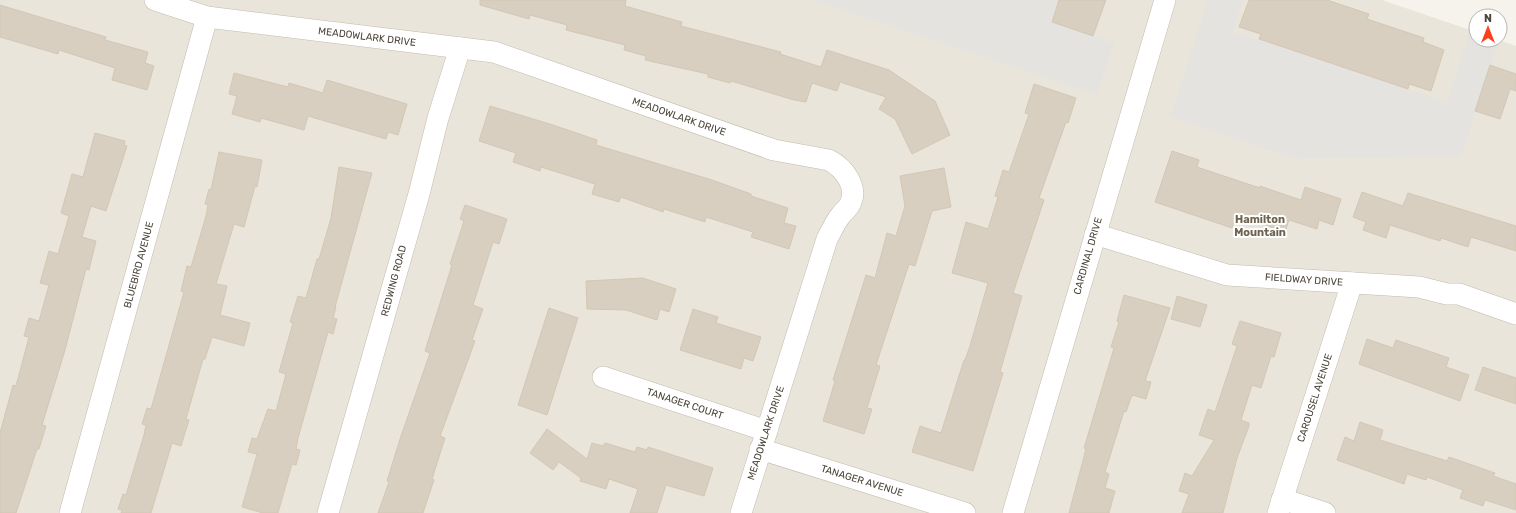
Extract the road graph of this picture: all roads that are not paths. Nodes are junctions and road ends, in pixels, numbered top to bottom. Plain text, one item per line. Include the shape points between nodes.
1 (155, 0) edge
2 (1165, 0) edge
3 (207, 17) junction
4 (460, 48) junction
5 (1095, 234) junction
6 (1352, 283) junction
7 (1516, 314) edge
8 (603, 377) dead end
9 (764, 440) junction
10 (1280, 506) edge
11 (70, 513) edge
12 (328, 513) edge
13 (741, 513) edge
14 (964, 513) edge
15 (1013, 513) edge
16 (1325, 513) edge

1 - 3 street, MEADOWLARK DRIVE
2 - 5 street, CARDINAL DRIVE
3 - 4 street, MEADOWLARK DRIVE
3 - 11 street, BLUEBIRD AVENUE
4 - 9 street, MEADOWLARK DRIVE via 494,52 774,150 829,160 847,176 853,191 852,197 827,240
4 - 12 street, REDWING ROAD via 438,118
5 - 6 street, FIELDWAY DRIVE via 1227,275
5 - 15 street, CARDINAL DRIVE
6 - 7 street, FIELDWAY DRIVE via 1419,287 1447,294 1459,294
6 - 10 street, CAROUSEL AVENUE
8 - 9 street, TANAGER COURT
9 - 13 street, MEADOWLARK DRIVE
9 - 14 street, TANAGER AVENUE
10 - 16 street

